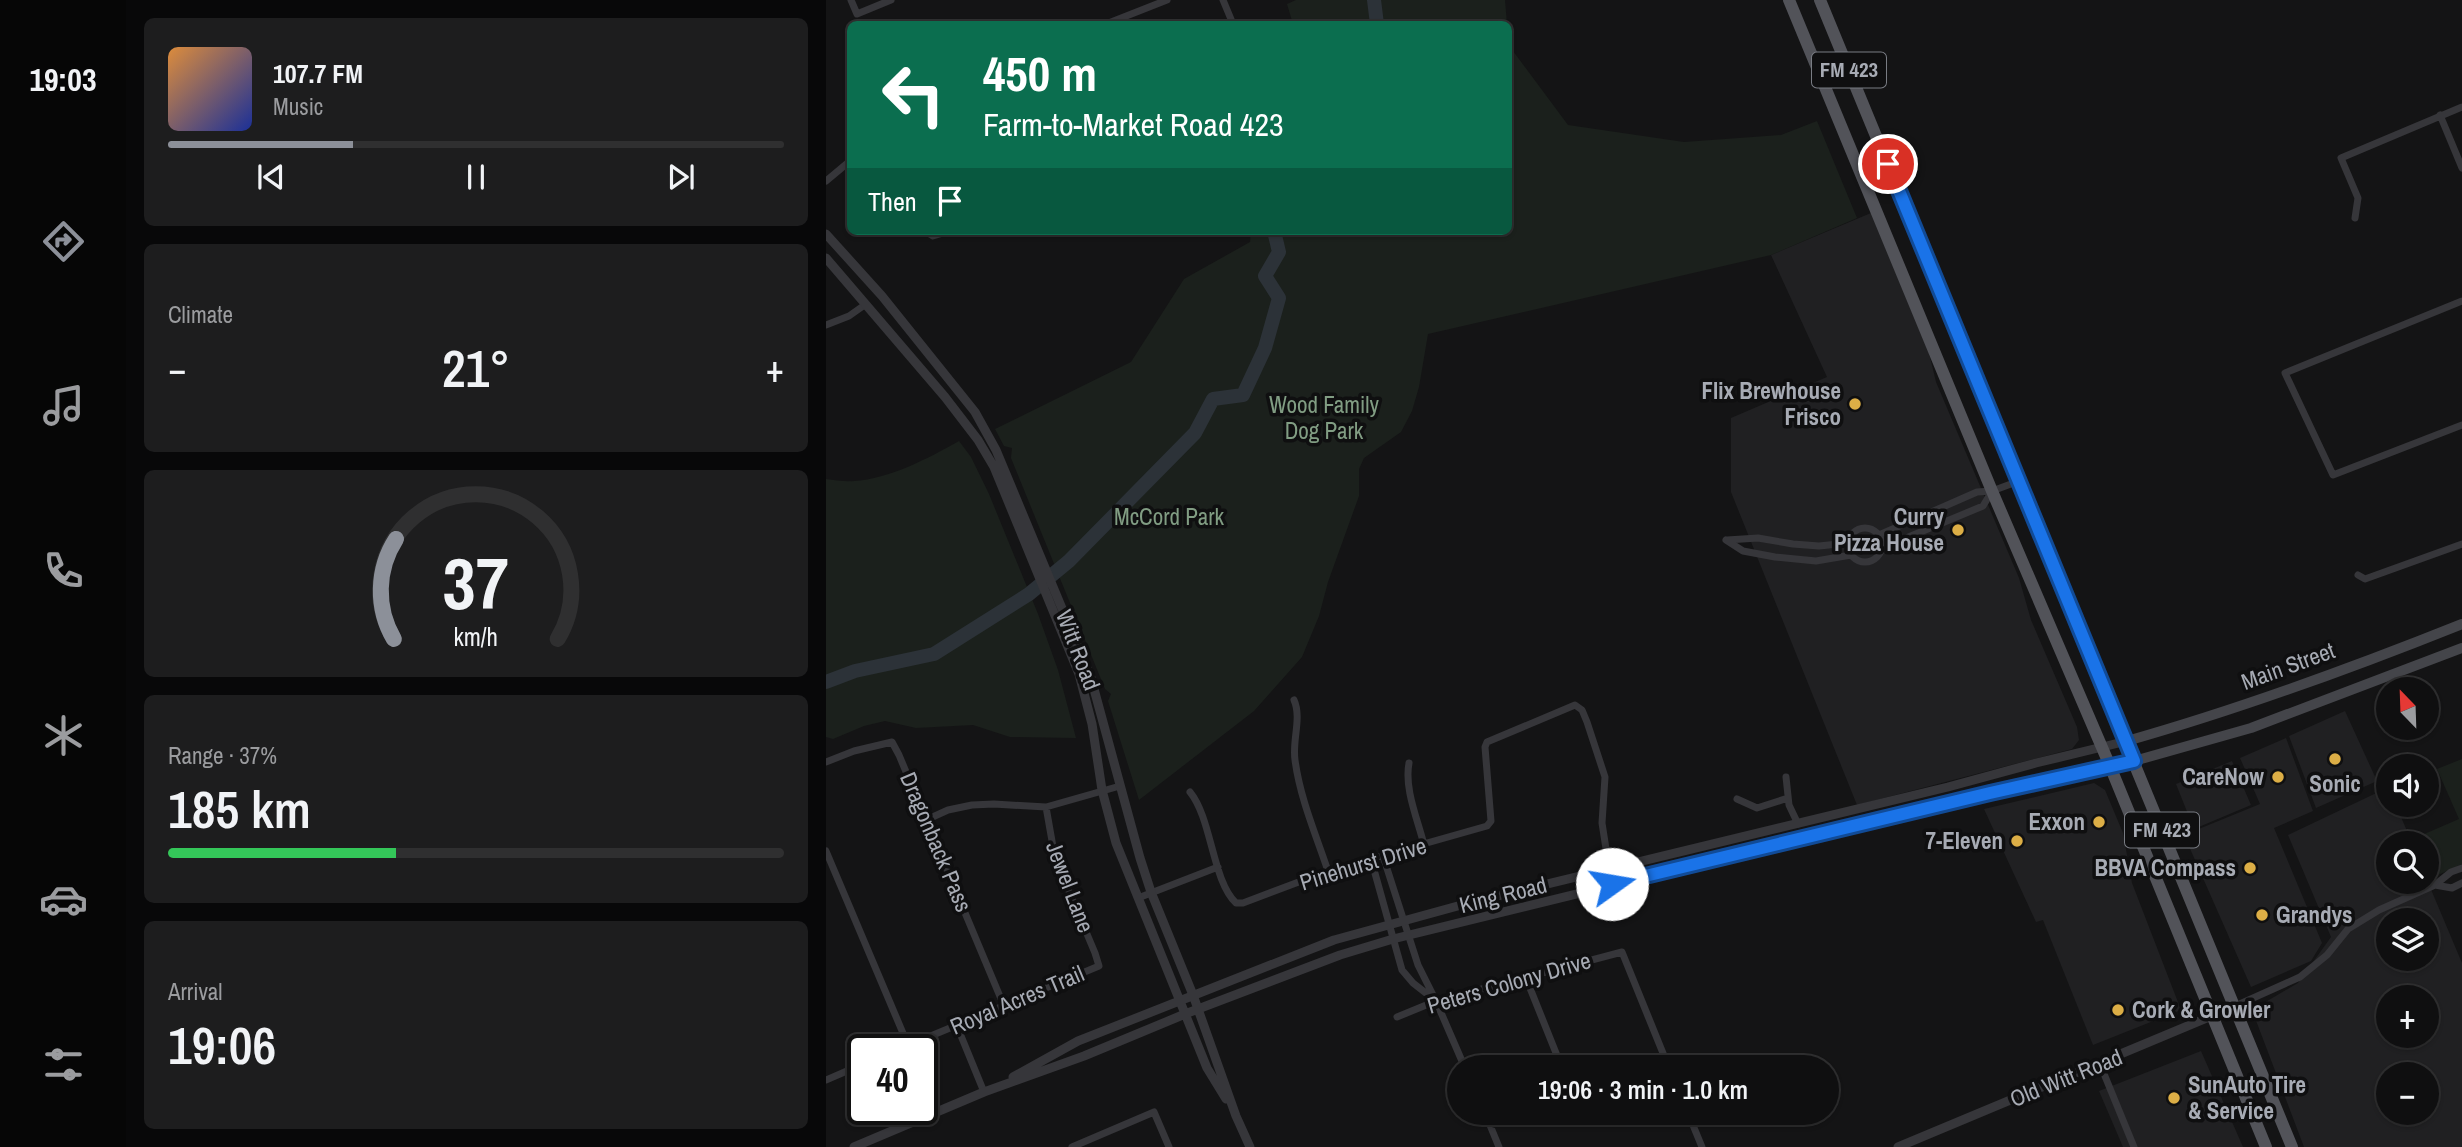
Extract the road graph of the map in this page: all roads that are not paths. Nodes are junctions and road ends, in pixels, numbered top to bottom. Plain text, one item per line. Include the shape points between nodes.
1 (851, 0) edge
2 (891, 0) edge
3 (1167, 0) edge
4 (1223, 0) edge
5 (1789, 0) edge
6 (1820, 0) edge
7 (1114, 21) edge
8 (1232, 21) edge
9 (2462, 107) edge
10 (2440, 115) junction
11 (847, 164) edge
12 (2462, 168) edge
13 (826, 181) edge
14 (2355, 218) dead end
15 (826, 234) edge
16 (826, 258) edge
17 (880, 293) junction
18 (2462, 302) edge
19 (866, 304) junction
20 (826, 325) edge
21 (2462, 425) edge
22 (2019, 481) junction
23 (1992, 491) junction
24 (1023, 523) junction
25 (1879, 535) junction
26 (1848, 542) junction
27 (2462, 544) edge
28 (1882, 548) junction
29 (1851, 555) junction
30 (2358, 575) dead end
31 (2462, 624) edge
32 (2462, 648) edge
33 (1089, 690) junction
34 (1294, 700) dead end
35 (2127, 741) junction
36 (2102, 748) junction
37 (2134, 761) junction
38 (826, 762) edge
39 (1409, 763) dead end
40 (2110, 766) junction
41 (1786, 777) dead end
42 (1985, 777) junction
43 (1120, 786) junction
44 (1102, 790) junction
45 (1190, 792) dead end
46 (1990, 793) junction
47 (1737, 799) dead end
48 (1788, 799) junction
49 (1046, 807) junction
50 (926, 820) junction
51 (1798, 824) junction
52 (1802, 839) junction
53 (1424, 845) junction
54 (826, 851) edge
55 (1383, 856) junction
56 (1371, 859) junction
57 (1218, 867) junction
58 (1609, 868) junction
59 (2462, 868) edge
60 (1328, 871) junction
61 (2439, 882) edge
62 (2462, 883) edge
63 (1612, 884) junction
64 (2439, 886) edge
65 (1151, 892) junction
66 (2415, 894) edge
67 (1138, 898) junction
68 (1404, 921) junction
69 (1389, 925) junction
70 (1408, 935) junction
71 (1393, 939) junction
72 (1099, 965) joint
73 (1526, 978) junction
74 (1193, 995) junction
75 (1179, 1000) junction
76 (1436, 1001) junction
77 (1004, 1006) junction
78 (2234, 1007) junction
79 (1198, 1009) junction
80 (1185, 1014) junction
81 (2211, 1016) junction
82 (1397, 1017) dead end
83 (957, 1026) junction
84 (903, 1034) edge
85 (936, 1034) edge
86 (1459, 1055) edge
87 (1557, 1055) edge
88 (1664, 1055) edge
89 (2099, 1064) junction
90 (847, 1071) edge
91 (826, 1080) edge
92 (984, 1092) junction
93 (1236, 1116) junction
94 (1490, 1125) edge
95 (1693, 1125) edge
96 (854, 1147) edge
97 (1072, 1147) edge
98 (1169, 1147) edge
99 (1250, 1147) edge
100 (1499, 1147) edge
101 (1702, 1147) edge
102 (1898, 1147) edge
103 (2134, 1147) edge
104 (2266, 1147) edge
105 (2292, 1147) edge

1 - 2 street via 857,14
3 - 7 street
4 - 8 street
5 - 23 main road, FM 423
6 - 22 main road, FM 423
9 - 10 street
10 - 12 street
10 - 14 street via 2341,158 2358,198
11 - 13 street
15 - 17 street, Witt Road
16 - 19 street, Witt Road
17 - 19 street
17 - 24 street, Witt Road via 975,412 996,450
18 - 21 street via 2285,373 2333,475
19 - 20 street
19 - 24 street, Witt Road via 978,440
22 - 23 street
22 - 35 main road, FM 423
23 - 25 street via 1977,492
23 - 28 street via 1983,506
23 - 36 main road, FM 423
24 - 33 street, Witt Road
25 - 26 street via 1864,528 1853,532
25 - 28 street
26 - 29 street
26 - 29 street via 1819,546 1758,538 1727,540 1742,551 1775,557 1816,561
27 - 30 street via 2365,579
28 - 29 street via 1867,562
31 - 35 main road, Main Street via 2198,721
32 - 37 main road, Main Street via 2251,728
33 - 43 street, Witt Road
33 - 44 street, Witt Road
34 - 60 street via 1294,757
35 - 36 street, King Road
35 - 37 main road, FM 423
36 - 40 main road, FM 423
36 - 42 street, King Road
37 - 40 street, King Road
37 - 78 main road, FM 423
38 - 50 street, Dragonback Pass via 892,743
39 - 53 street via 1407,774
40 - 46 street, King Road
40 - 81 main road, FM 423
41 - 48 street
42 - 46 street
42 - 51 street, King Road
43 - 44 street
43 - 65 street, Witt Road
44 - 49 street
44 - 67 street, Witt Road
45 - 57 street
46 - 52 street, King Road
47 - 48 street via 1757,808
48 - 51 street
49 - 50 street via 972,805
49 - 72 street, Jewel Lane via 1055,858
50 - 77 street, Dragonback Pass
51 - 52 street
51 - 58 street, King Road
52 - 63 street, King Road
53 - 55 street, Pinehurst Drive
53 - 58 street, Pinehurst Drive via 1491,821 1487,742 1575,705 1587,722 1605,777 1602,823
54 - 84 street
55 - 56 street, Pinehurst Drive
55 - 68 street
56 - 60 street, Pinehurst Drive
56 - 69 street
57 - 60 street, Pinehurst Drive via 1236,903
57 - 65 street
58 - 63 street
58 - 68 street, King Road
59 - 61 street
62 - 64 street via 2452,888
63 - 70 street, King Road
65 - 67 street
65 - 74 street, Witt Road
66 - 78 street via 2347,929 2327,955 2300,977
67 - 75 street, Witt Road
68 - 69 street, King Road
68 - 70 street
69 - 71 street
69 - 74 street, King Road via 1334,940
70 - 71 street, King Road
70 - 76 street
71 - 76 street via 1402,970
71 - 79 street, King Road
72 - 77 street, Royal Acres Trail
73 - 76 street, Peters Colony Drive
73 - 87 street
73 - 88 street, Peters Colony Drive via 1622,952
74 - 75 street, King Road
74 - 79 street, Witt Road
75 - 80 street, Witt Road
75 - 92 street, King Road via 1078,1041
76 - 82 street, Peters Colony Drive
76 - 86 street
77 - 83 street, Royal Acres Trail
78 - 81 street, Old Witt Road
78 - 105 main road, FM 423
79 - 80 street, King Road
79 - 93 street, Witt Road
80 - 92 street, King Road
80 - 93 street, Witt Road via 1207,1068
81 - 89 street, Old Witt Road
81 - 104 main road, FM 423
83 - 85 street, Royal Acres Trail
83 - 92 street
89 - 102 street, Old Witt Road
89 - 103 street
90 - 91 street
92 - 96 street, King Road
93 - 99 street, Witt Road
94 - 100 street
95 - 101 street
97 - 98 street via 1154,1112

